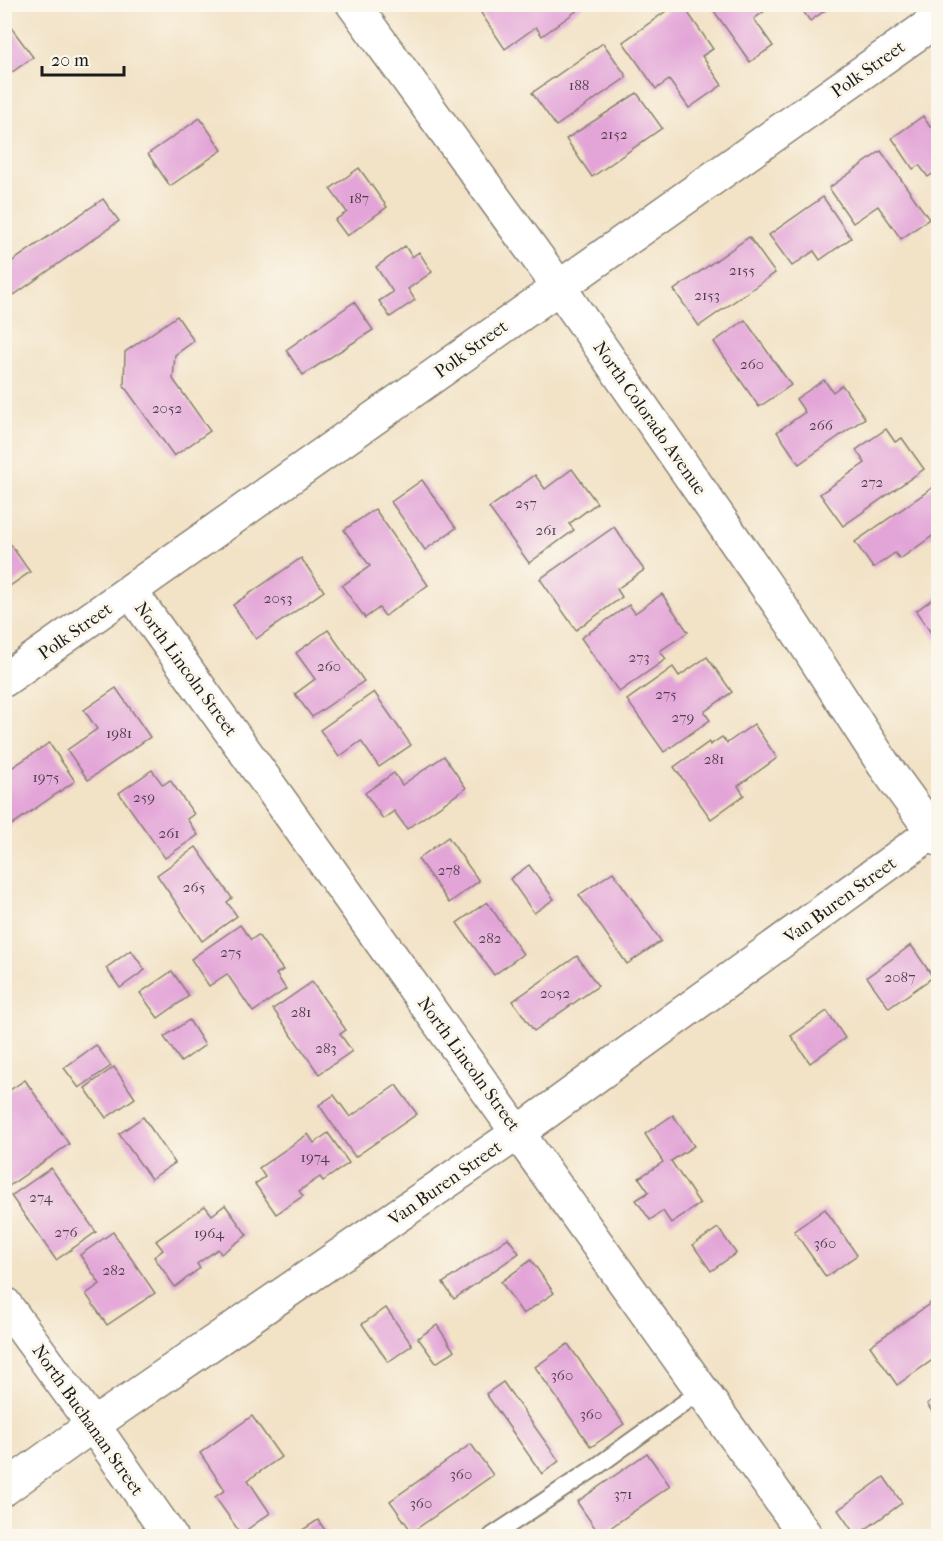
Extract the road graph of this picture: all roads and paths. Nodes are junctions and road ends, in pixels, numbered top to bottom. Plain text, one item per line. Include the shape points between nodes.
1 (352, 4) edge
2 (939, 19) edge
3 (560, 287) junction
4 (131, 592) junction
5 (4, 680) edge
6 (937, 833) edge
7 (519, 1132) junction
8 (4, 1303) edge
9 (702, 1390) junction
10 (93, 1425) junction
11 (4, 1489) edge
12 (170, 1536) edge
13 (492, 1536) edge
14 (806, 1536) edge

1 - 3 street, North Colorado Avenue
2 - 3 street, Polk Street
3 - 4 street, Polk Street
3 - 6 street, North Colorado Avenue via 790,620 884,765
4 - 5 street, Polk Street
4 - 7 street, North Lincoln Street
6 - 7 street, Van Buren Street
7 - 9 street, North Lincoln Street
7 - 10 street, Van Buren Street
8 - 10 street, North Buchanan Street
9 - 13 lane
9 - 14 street, North Lincoln Street
10 - 11 street, Van Buren Street
10 - 12 street, North Buchanan Street

